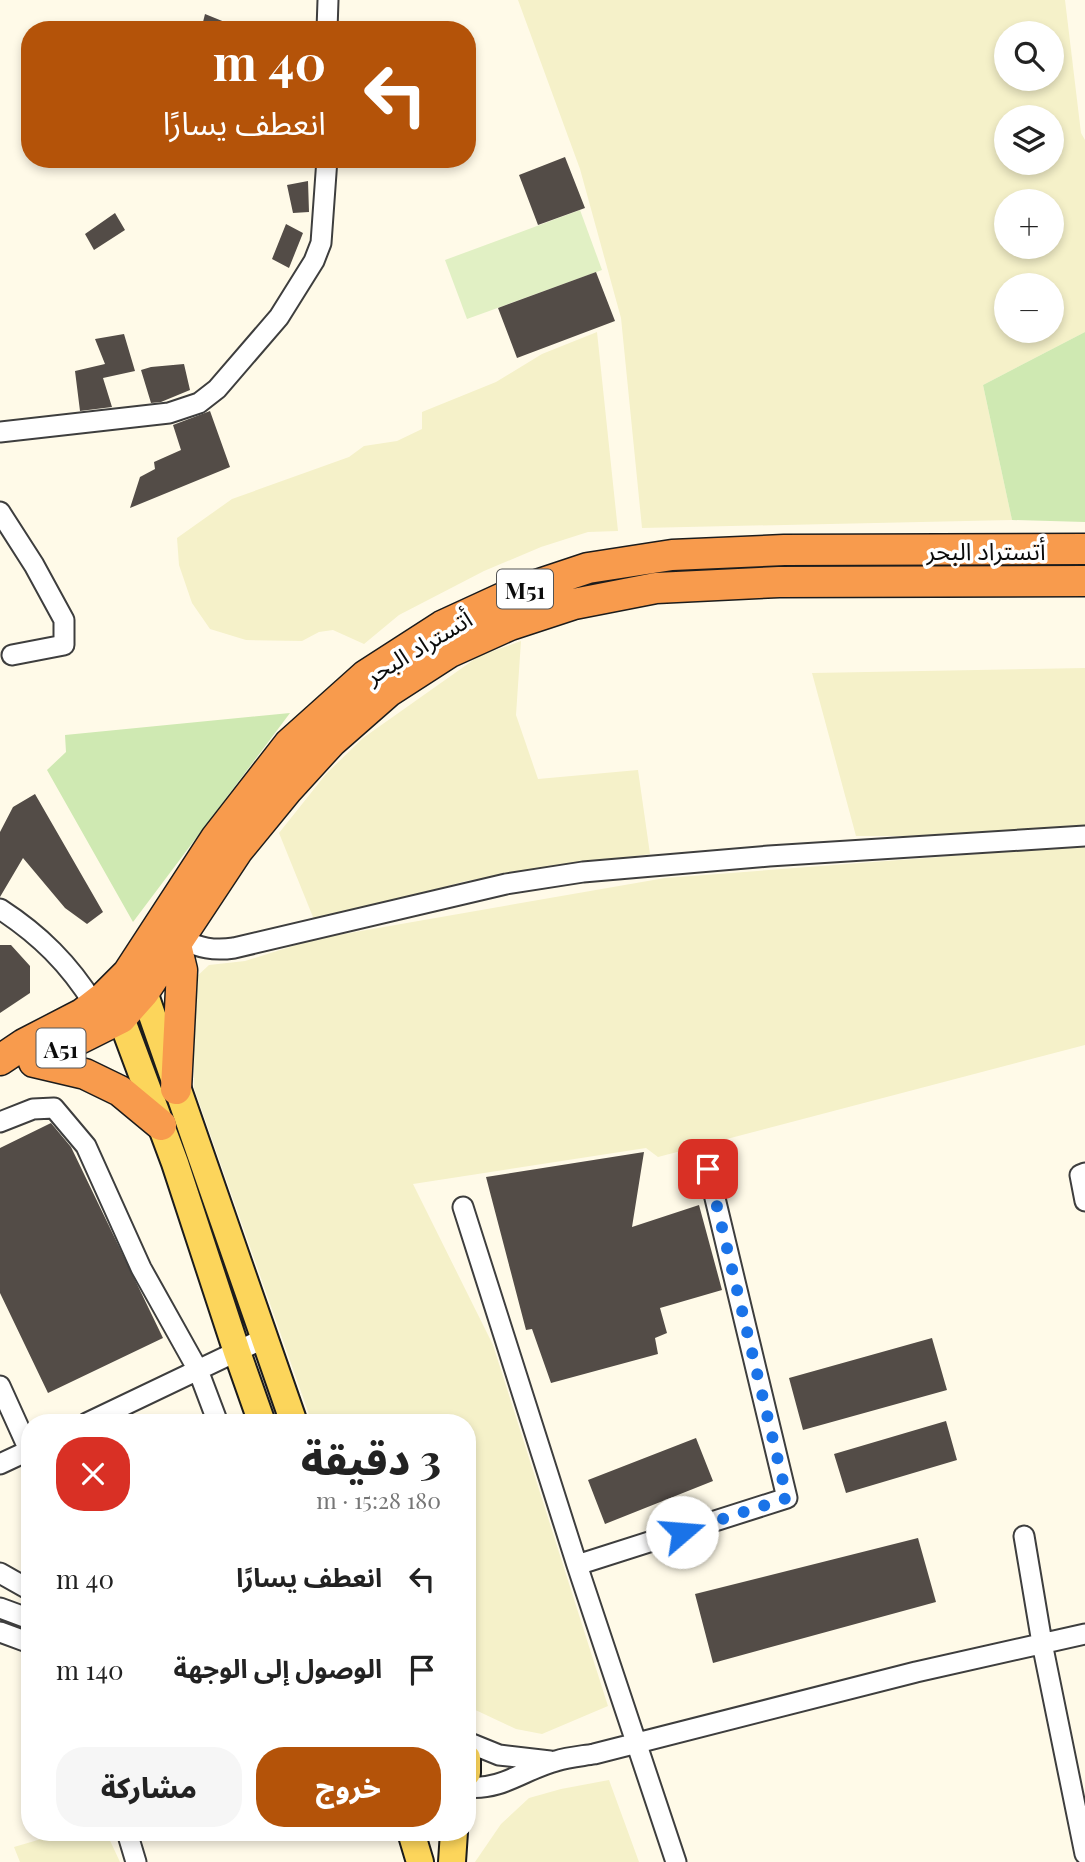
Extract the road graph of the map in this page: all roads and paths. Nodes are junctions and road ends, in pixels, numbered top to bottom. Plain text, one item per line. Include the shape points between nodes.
1 (328, 0) edge
2 (327, 21) edge
3 (326, 168) edge
4 (0, 432) edge
5 (0, 513) edge
6 (1085, 550) edge
7 (1085, 581) edge
8 (12, 655) dead end
9 (1085, 836) edge
10 (0, 909) edge
11 (178, 942) junction
12 (136, 982) junction
13 (106, 1006) junction
14 (0, 1060) edge
15 (34, 1062) junction
16 (0, 1072) edge
17 (176, 1089) junction
18 (0, 1122) edge
19 (161, 1125) junction
20 (708, 1169) dead end
21 (1085, 1173) edge
22 (1085, 1201) edge
23 (463, 1208) dead end
24 (265, 1338) junction
25 (236, 1352) junction
26 (198, 1370) junction
27 (0, 1386) edge
28 (106, 1414) edge
29 (215, 1414) edge
30 (259, 1414) edge
31 (291, 1414) edge
32 (21, 1432) edge
33 (21, 1454) edge
34 (0, 1464) edge
35 (1024, 1536) dead end
36 (577, 1565) junction
37 (0, 1573) edge
38 (21, 1585) edge
39 (0, 1608) edge
40 (21, 1616) edge
41 (0, 1632) edge
42 (1085, 1634) edge
43 (21, 1640) edge
44 (1042, 1643) junction
45 (635, 1742) junction
46 (476, 1747) edge
47 (555, 1761) junction
48 (476, 1787) edge
49 (130, 1841) edge
50 (414, 1841) edge
51 (453, 1841) edge
52 (1085, 1854) edge
53 (136, 1862) edge
54 (420, 1862) edge
55 (452, 1862) edge
56 (676, 1862) edge

1 - 2 street
3 - 4 street via 321,243 314,261 279,317 217,389 199,403 169,413
5 - 8 street via 64,620 64,645
6 - 12 highway, أتستراد البحر / M51 via 785,550 672,555 588,568 516,592 442,626 366,675 289,744 216,838
7 - 11 highway, أتستراد البحر / M51 via 779,582 656,588 574,604 510,625 450,652 388,692 331,742 238,849
9 - 11 street via 583,872 506,884 234,948 213,951
10 - 13 street via 26,926
11 - 12 highway, أتستراد البحر / M51
11 - 17 highway via 183,970
12 - 13 highway, A51
12 - 17 main road
13 - 14 highway, A51 via 82,1014
13 - 15 highway, A51
13 - 19 main road
15 - 16 highway, A51
15 - 19 highway via 85,1074 120,1091
17 - 24 main road
18 - 26 street via 33,1109 54,1108 86,1146 141,1268
19 - 25 main road
20 - 36 street via 787,1498
21 - 22 street via 1080,1175
23 - 36 street
24 - 25 street
24 - 31 main road
25 - 26 street
25 - 30 main road
26 - 28 street
26 - 29 street
27 - 32 street
33 - 34 street
35 - 44 street
36 - 45 street
37 - 38 street
39 - 40 street
41 - 43 street
42 - 44 street
44 - 45 street
44 - 52 street
45 - 47 street
45 - 56 street
46 - 47 street via 515,1758
47 - 48 street via 499,1785
49 - 53 street
50 - 54 main road
51 - 55 main road

